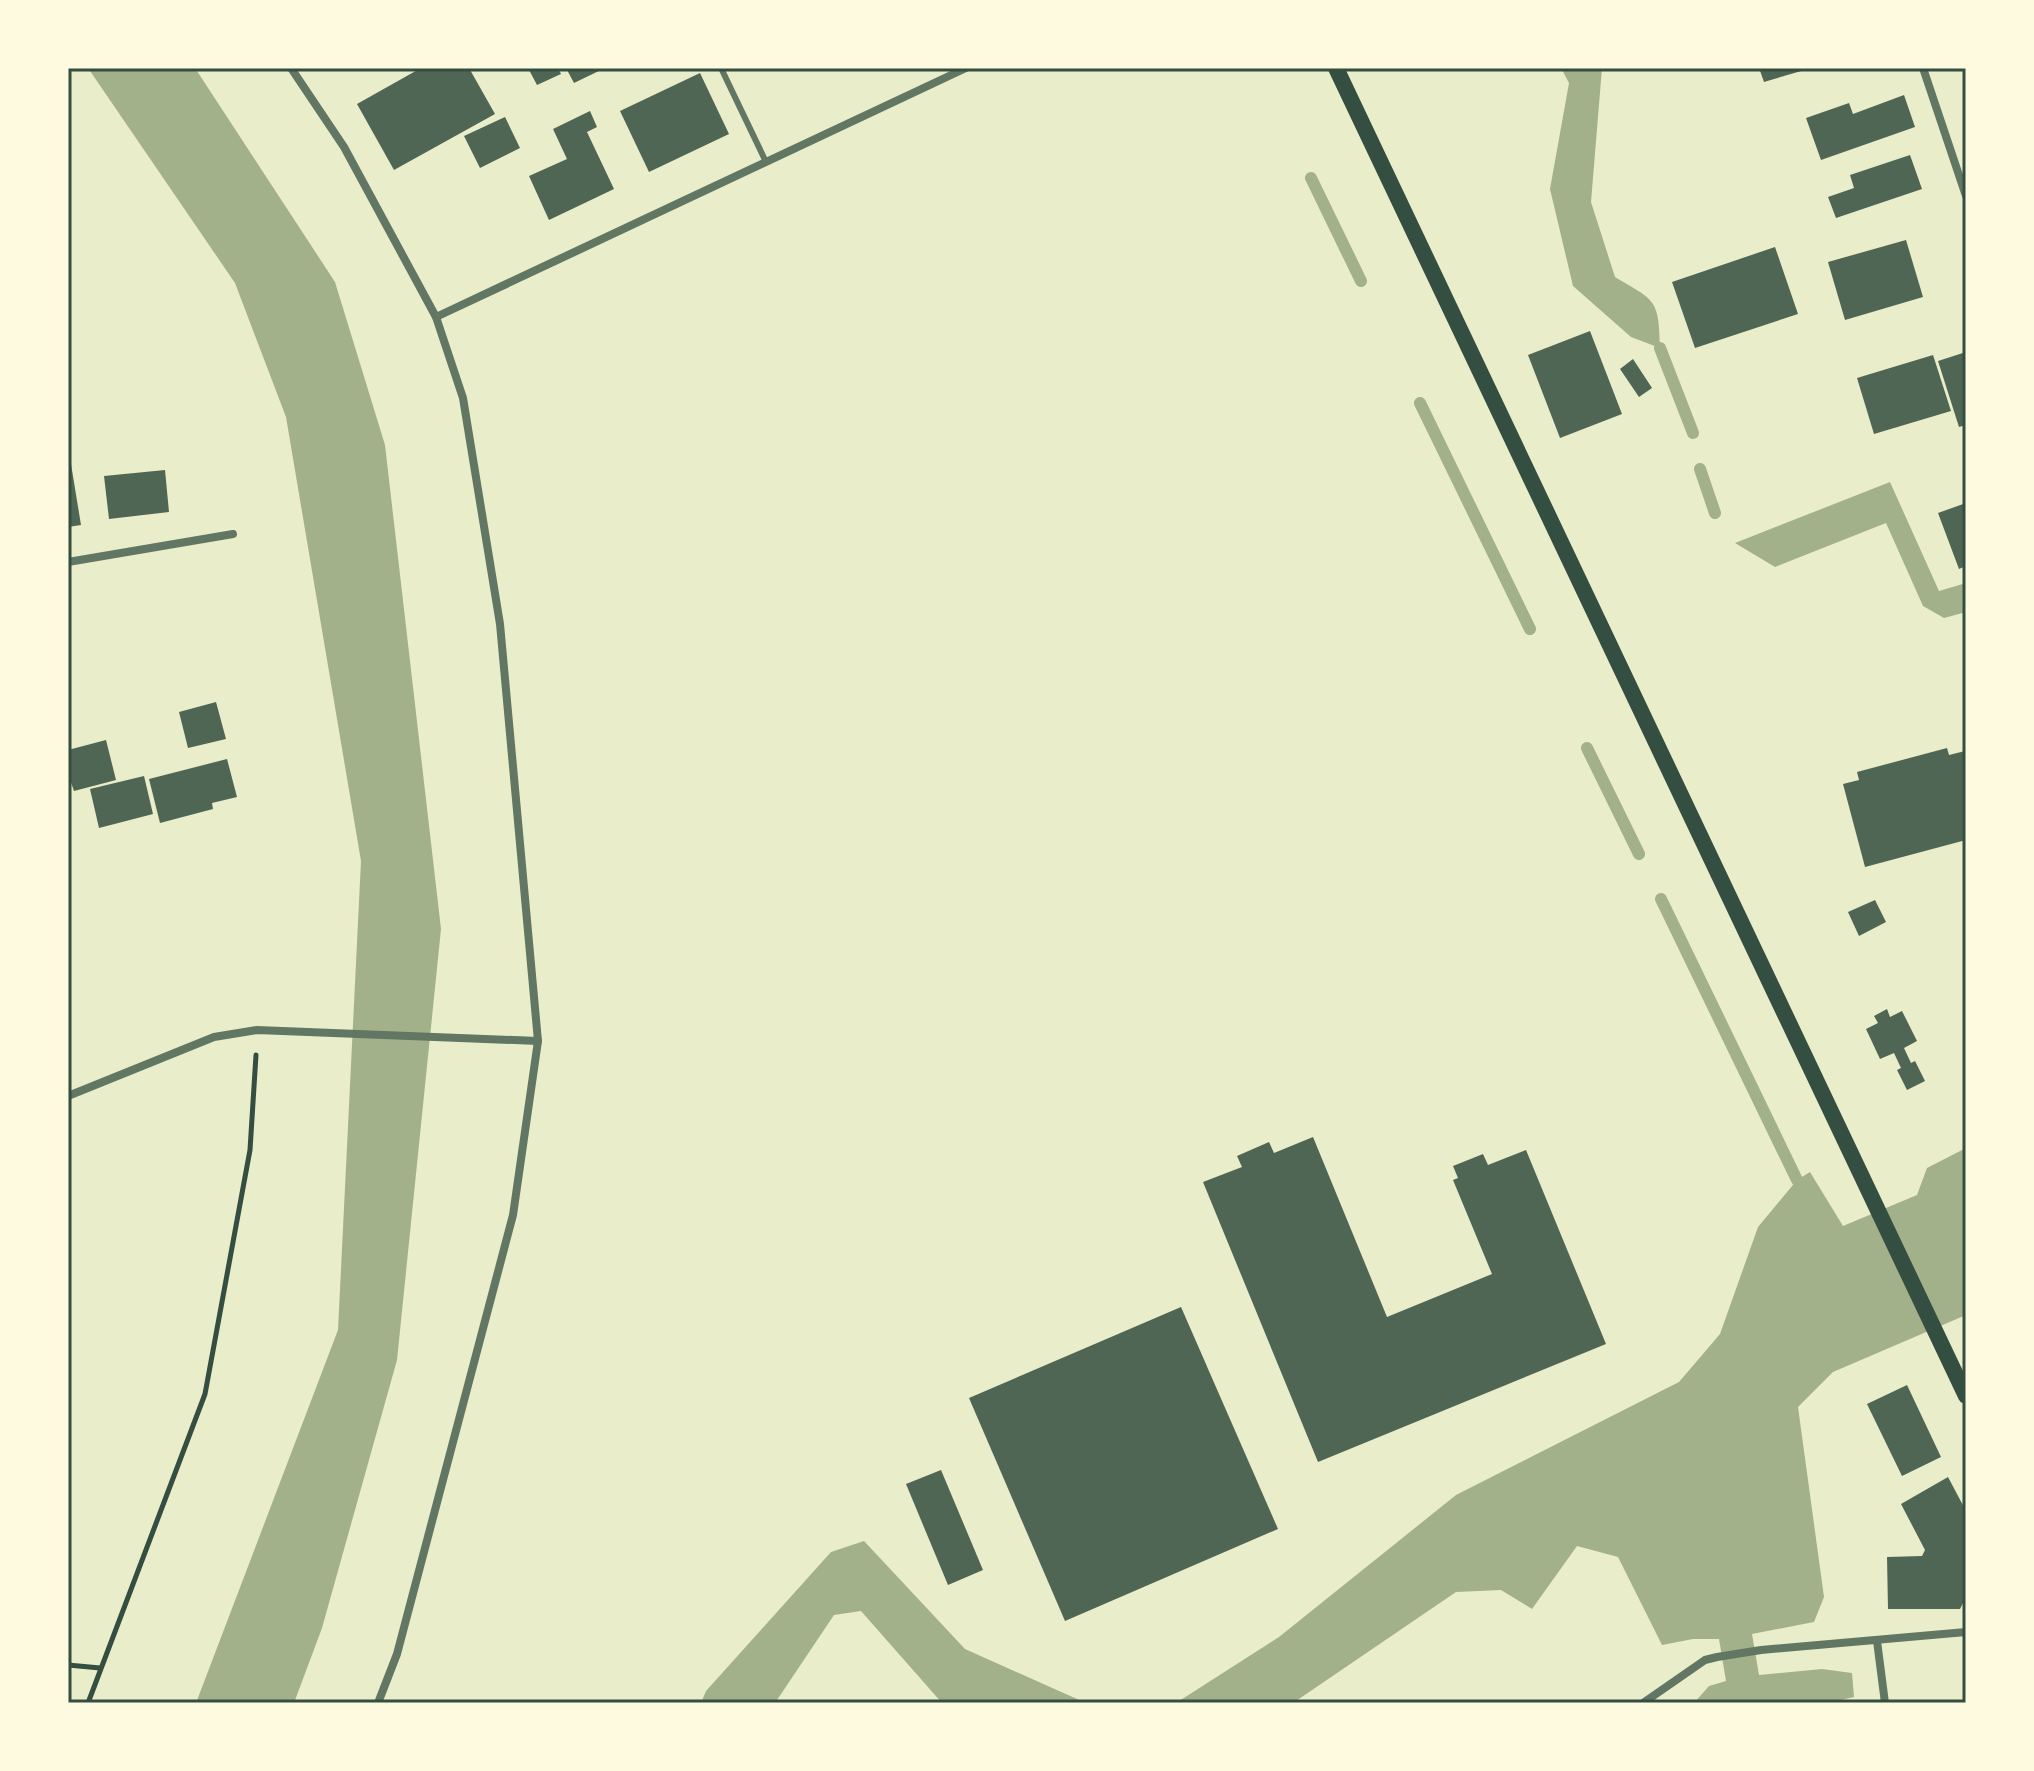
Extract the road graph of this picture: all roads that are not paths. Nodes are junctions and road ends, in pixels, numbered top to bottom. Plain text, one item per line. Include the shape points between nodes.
1 (291, 68) edge
2 (721, 68) edge
3 (966, 68) edge
4 (1336, 68) edge
5 (1923, 68) edge
6 (766, 162) junction
7 (1966, 196) edge
8 (436, 317) junction
9 (233, 534) dead end
10 (68, 562) edge
11 (538, 1041) junction
12 (68, 1096) edge
13 (1966, 1396) edge
14 (1966, 1632) edge
15 (1877, 1641) junction
16 (378, 1703) edge
17 (1643, 1703) edge
18 (1885, 1703) edge

1 - 8 street via 344,147
2 - 6 lane
3 - 6 street
4 - 13 main road
5 - 7 street
6 - 8 street
8 - 11 street via 463,398 500,624
9 - 10 street
11 - 12 street via 257,1030 214,1037
11 - 16 street via 513,1215 397,1654
14 - 15 street
15 - 17 street via 1705,1660
15 - 18 street

